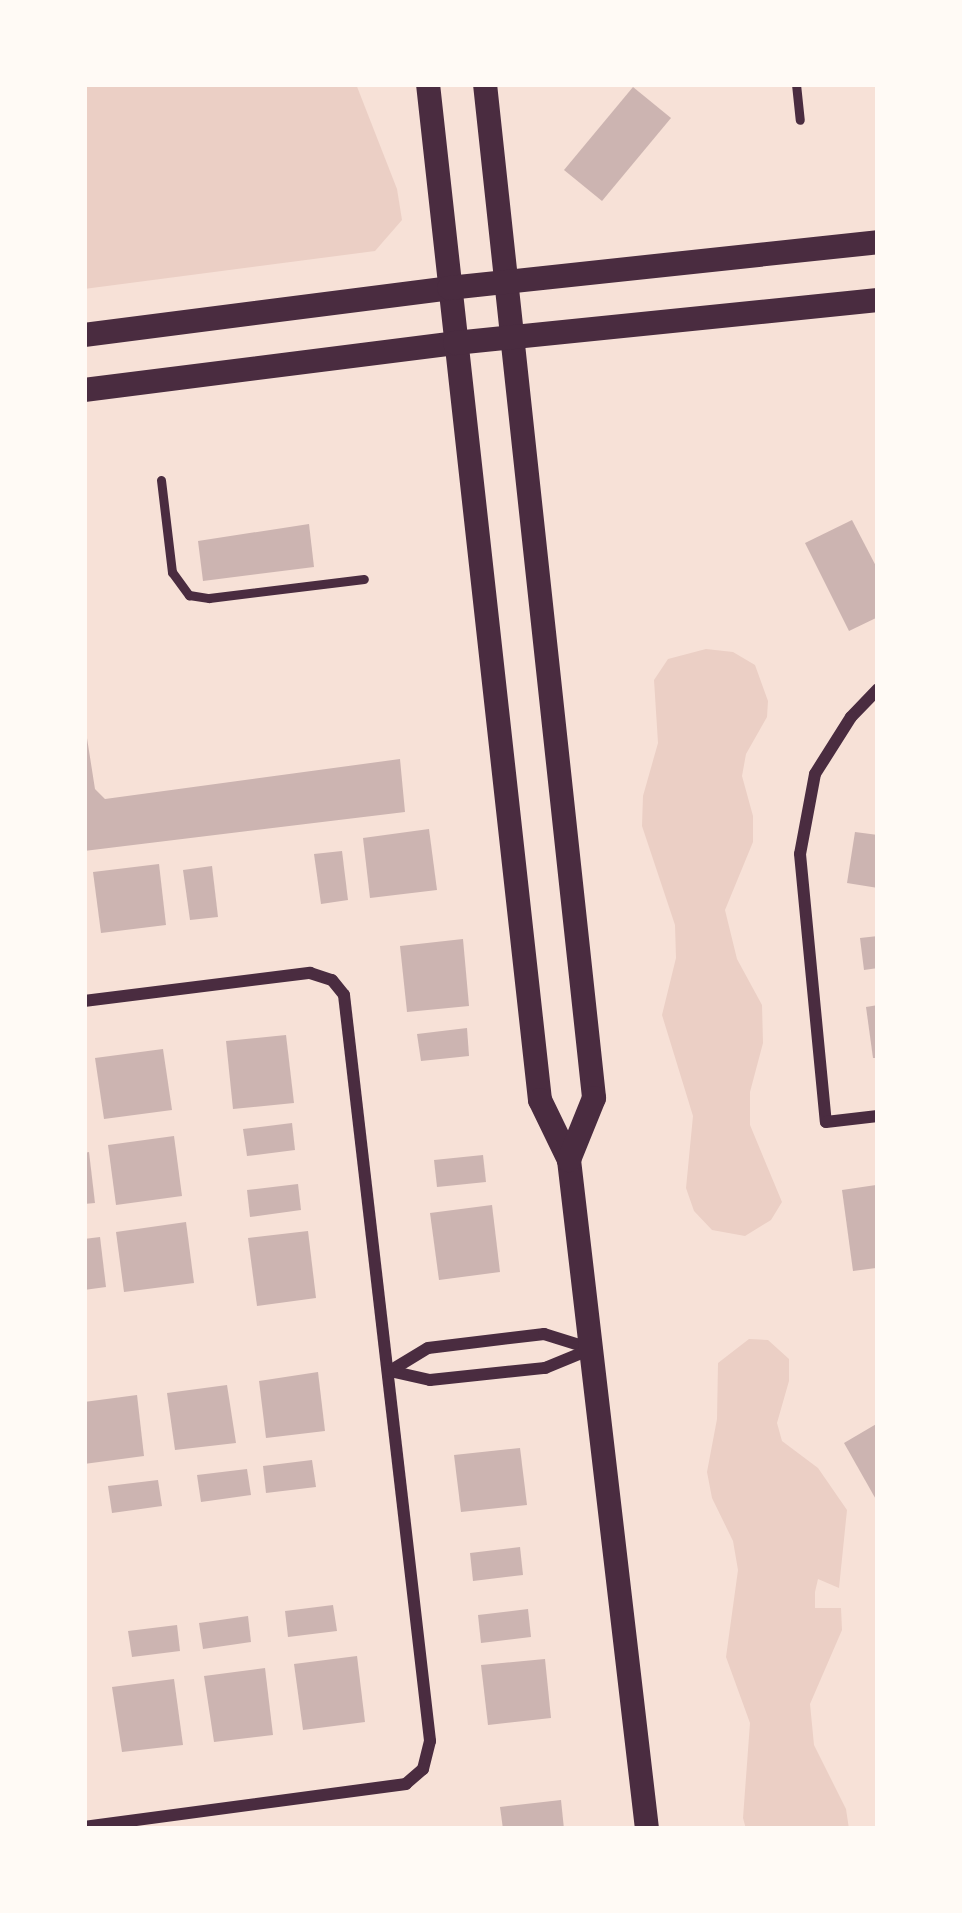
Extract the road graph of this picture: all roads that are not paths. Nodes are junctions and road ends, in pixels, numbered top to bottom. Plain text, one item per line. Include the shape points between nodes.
1 (428, 84) edge
2 (485, 84) edge
3 (796, 84) edge
4 (800, 120) dead end
5 (878, 242) edge
6 (506, 281) junction
7 (449, 288) junction
8 (878, 300) edge
9 (84, 335) edge
10 (512, 337) junction
11 (455, 343) junction
12 (84, 390) edge
13 (161, 480) dead end
14 (364, 579) dead end
15 (878, 689) edge
16 (84, 1001) edge
17 (878, 1116) edge
18 (569, 1160) junction
19 (591, 1349) junction
20 (390, 1371) junction
21 (84, 1826) edge
22 (647, 1829) edge

1 - 7 main road
2 - 6 main road
3 - 4 lane
5 - 6 main road
6 - 7 main road
6 - 10 main road
7 - 9 main road
7 - 11 main road
8 - 10 main road
10 - 11 main road
10 - 18 main road via 594,1098
11 - 12 main road
11 - 18 main road via 540,1100
13 - 14 lane via 172,572 189,595
15 - 17 street via 814,774 800,854 826,1122
16 - 20 street via 295,974 332,980 350,1013
18 - 19 main road
19 - 20 street via 544,1368 430,1380
19 - 20 street via 544,1334 428,1348
19 - 22 main road
20 - 21 street via 430,1741 423,1769 406,1784 365,1792

